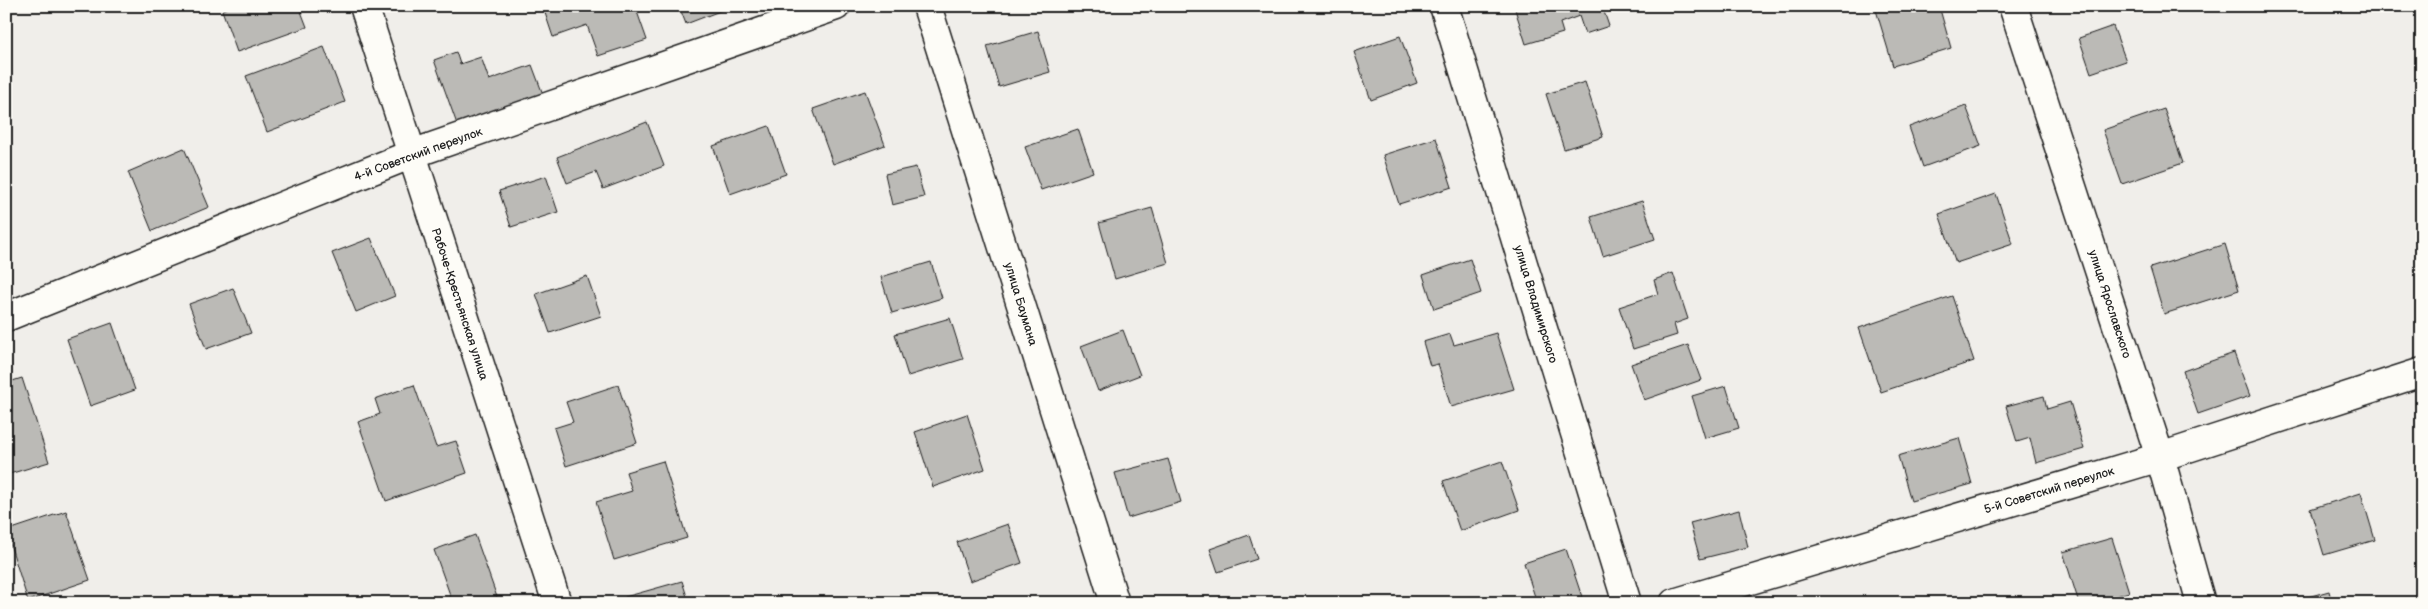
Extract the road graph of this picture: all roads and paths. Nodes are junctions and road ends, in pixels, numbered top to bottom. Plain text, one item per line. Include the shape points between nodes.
1 (364, 6) edge
2 (836, 6) edge
3 (927, 6) edge
4 (1444, 6) edge
5 (2013, 6) edge
6 (412, 154) junction
7 (6, 316) edge
8 (2422, 372) edge
9 (2160, 457) junction
10 (556, 603) edge
11 (1115, 603) edge
12 (1627, 603) edge
13 (1674, 603) edge
14 (2201, 603) edge

1 - 6 street, Рабоче-Крестьянская улица
2 - 6 street, 4-й Советский переулок
3 - 11 street, улица Баумана
4 - 12 street, улица Владимирского
5 - 9 street, улица Ярославского
6 - 7 street, 4-й Советский переулок
6 - 10 street, Рабоче-Крестьянская улица
8 - 9 street, 5-й Советский переулок
9 - 13 street, 5-й Советский переулок
9 - 14 street, улица Ярославского

